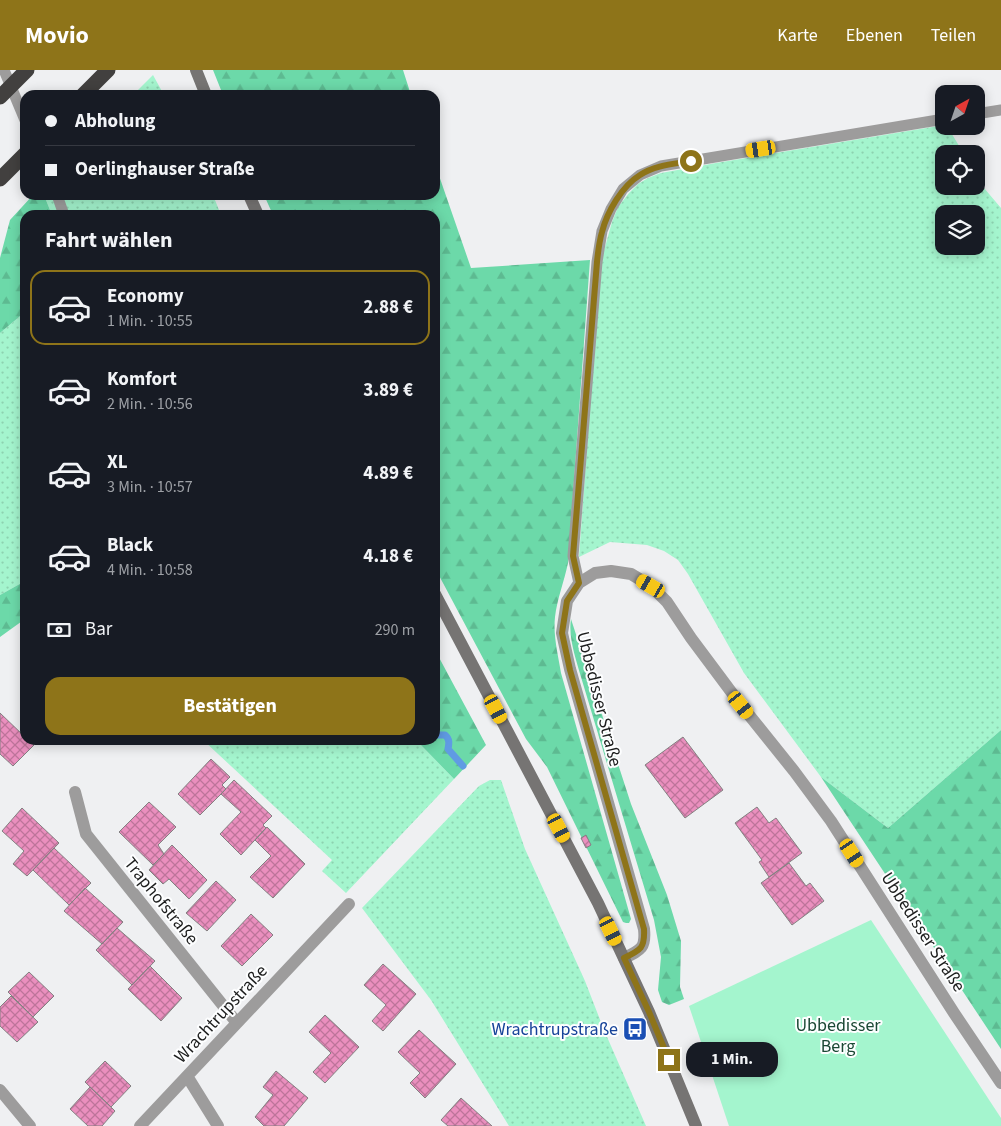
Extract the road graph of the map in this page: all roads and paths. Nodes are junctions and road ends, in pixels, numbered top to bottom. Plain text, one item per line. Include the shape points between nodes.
1 (4, 70) edge
2 (27, 70) edge
3 (108, 70) edge
4 (196, 70) edge
5 (88, 90) edge
6 (204, 90) edge
7 (0, 97) edge
8 (20, 108) edge
9 (1001, 110) edge
10 (985, 113) edge
11 (935, 120) edge
12 (20, 159) edge
13 (0, 179) edge
14 (579, 583) junction
15 (440, 603) edge
16 (75, 792) dead end
17 (348, 904) dead end
18 (624, 958) junction
19 (237, 1023) junction
20 (187, 1076) junction
21 (1001, 1083) edge
22 (0, 1090) edge
23 (30, 1126) edge
24 (140, 1126) edge
25 (218, 1126) edge
26 (696, 1126) edge

1 - 8 lane
2 - 7 highway
3 - 5 highway
4 - 6 main road
9 - 10 lane
11 - 14 lane via 661,166 640,175 623,189 602,231 597,262 573,556
12 - 13 highway
14 - 18 street, Ubbedisser Straße via 567,601 562,633 644,929 642,948
14 - 21 street, Ubbedisser Straße via 595,573 631,574 651,586 667,602 741,705 831,821
15 - 18 main road
16 - 19 street, Traphofstraße via 86,834
17 - 19 street, Wrachtrupstraße
18 - 26 main road
19 - 20 street, Wrachtrupstraße
20 - 24 street, Wrachtrupstraße
20 - 25 street
22 - 23 street

